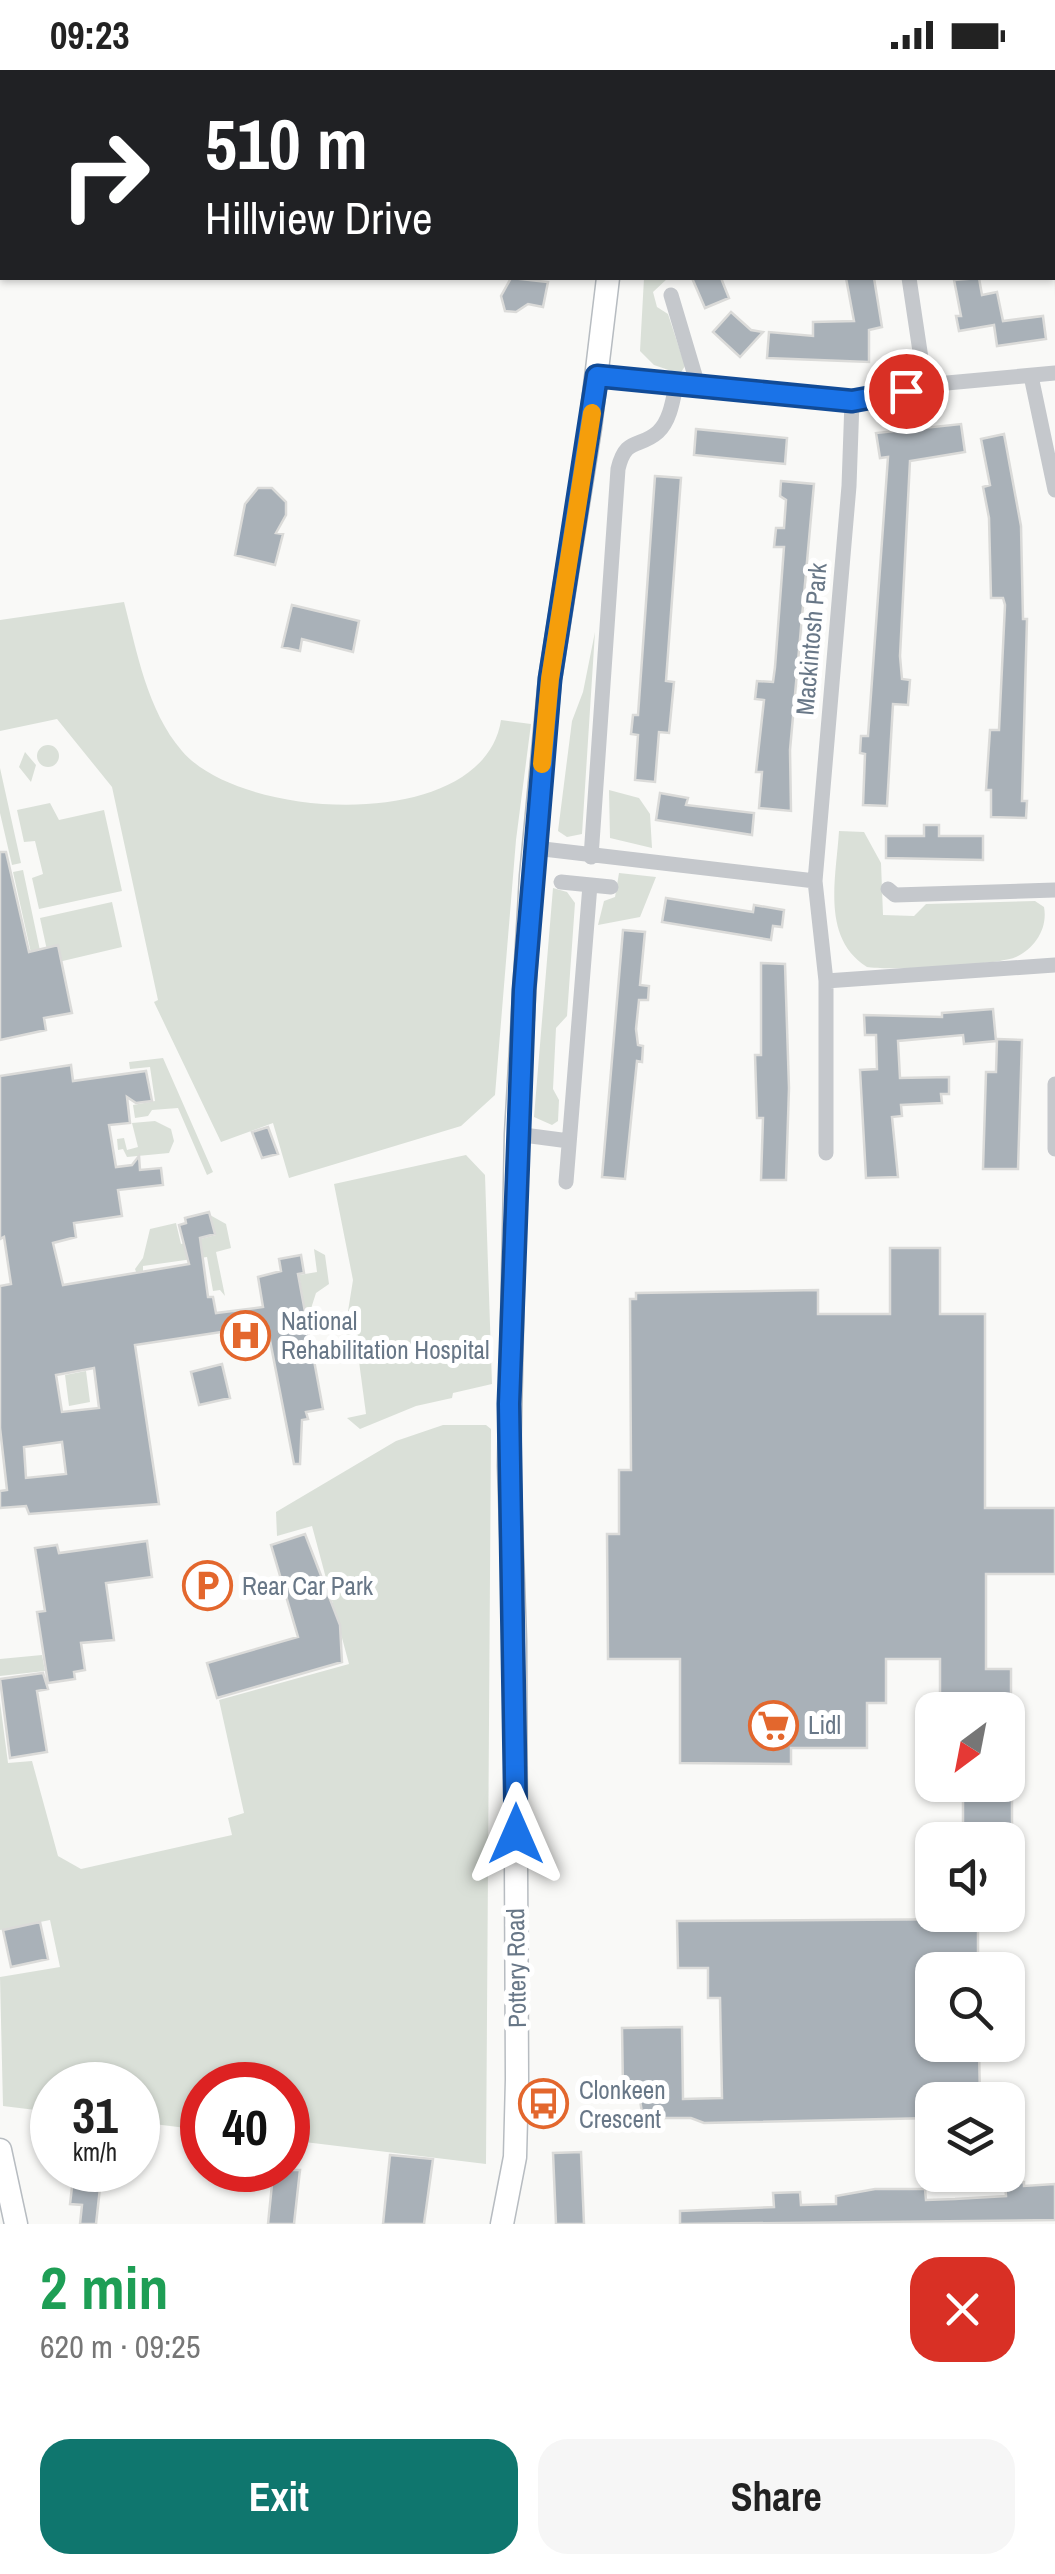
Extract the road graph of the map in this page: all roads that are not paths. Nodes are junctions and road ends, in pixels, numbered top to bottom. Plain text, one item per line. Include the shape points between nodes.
1 (608, 280) edge
2 (909, 280) edge
3 (671, 294) dead end
4 (1055, 373) edge
5 (597, 376) junction
6 (1031, 376) junction
7 (676, 385) junction
8 (925, 385) junction
9 (699, 389) junction
10 (852, 401) junction
11 (1055, 490) edge
12 (534, 848) junction
13 (591, 856) junction
14 (561, 882) dead end
15 (814, 882) junction
16 (590, 885) junction
17 (611, 887) dead end
18 (888, 889) dead end
19 (1055, 890) edge
20 (1055, 965) edge
21 (826, 982) junction
22 (1055, 1084) edge
23 (516, 1134) junction
24 (568, 1141) junction
25 (1055, 1150) edge
26 (826, 1153) dead end
27 (566, 1182) dead end
28 (0, 2150) edge
29 (3, 2175) edge
30 (16, 2224) edge
31 (502, 2224) edge

1 - 5 street, Pottery Road
2 - 8 street
3 - 9 street
4 - 6 street
5 - 7 street
5 - 12 street, Pottery Road via 550,679
6 - 8 street
6 - 11 street
7 - 9 street
7 - 13 street via 658,432 622,453 618,469
8 - 10 street
9 - 10 street
10 - 15 street, Mackintosh Park
12 - 13 street
12 - 23 street, Pottery Road
13 - 15 street
14 - 16 street
15 - 21 street, Mackintosh Park
16 - 17 street
16 - 24 street
18 - 19 street via 895,895
20 - 21 street
21 - 26 street, Mackintosh Park
22 - 25 street
23 - 24 street
23 - 31 street, Pottery Road via 509,1466 517,2079 515,2157
24 - 27 street
28 - 29 street
29 - 30 street

